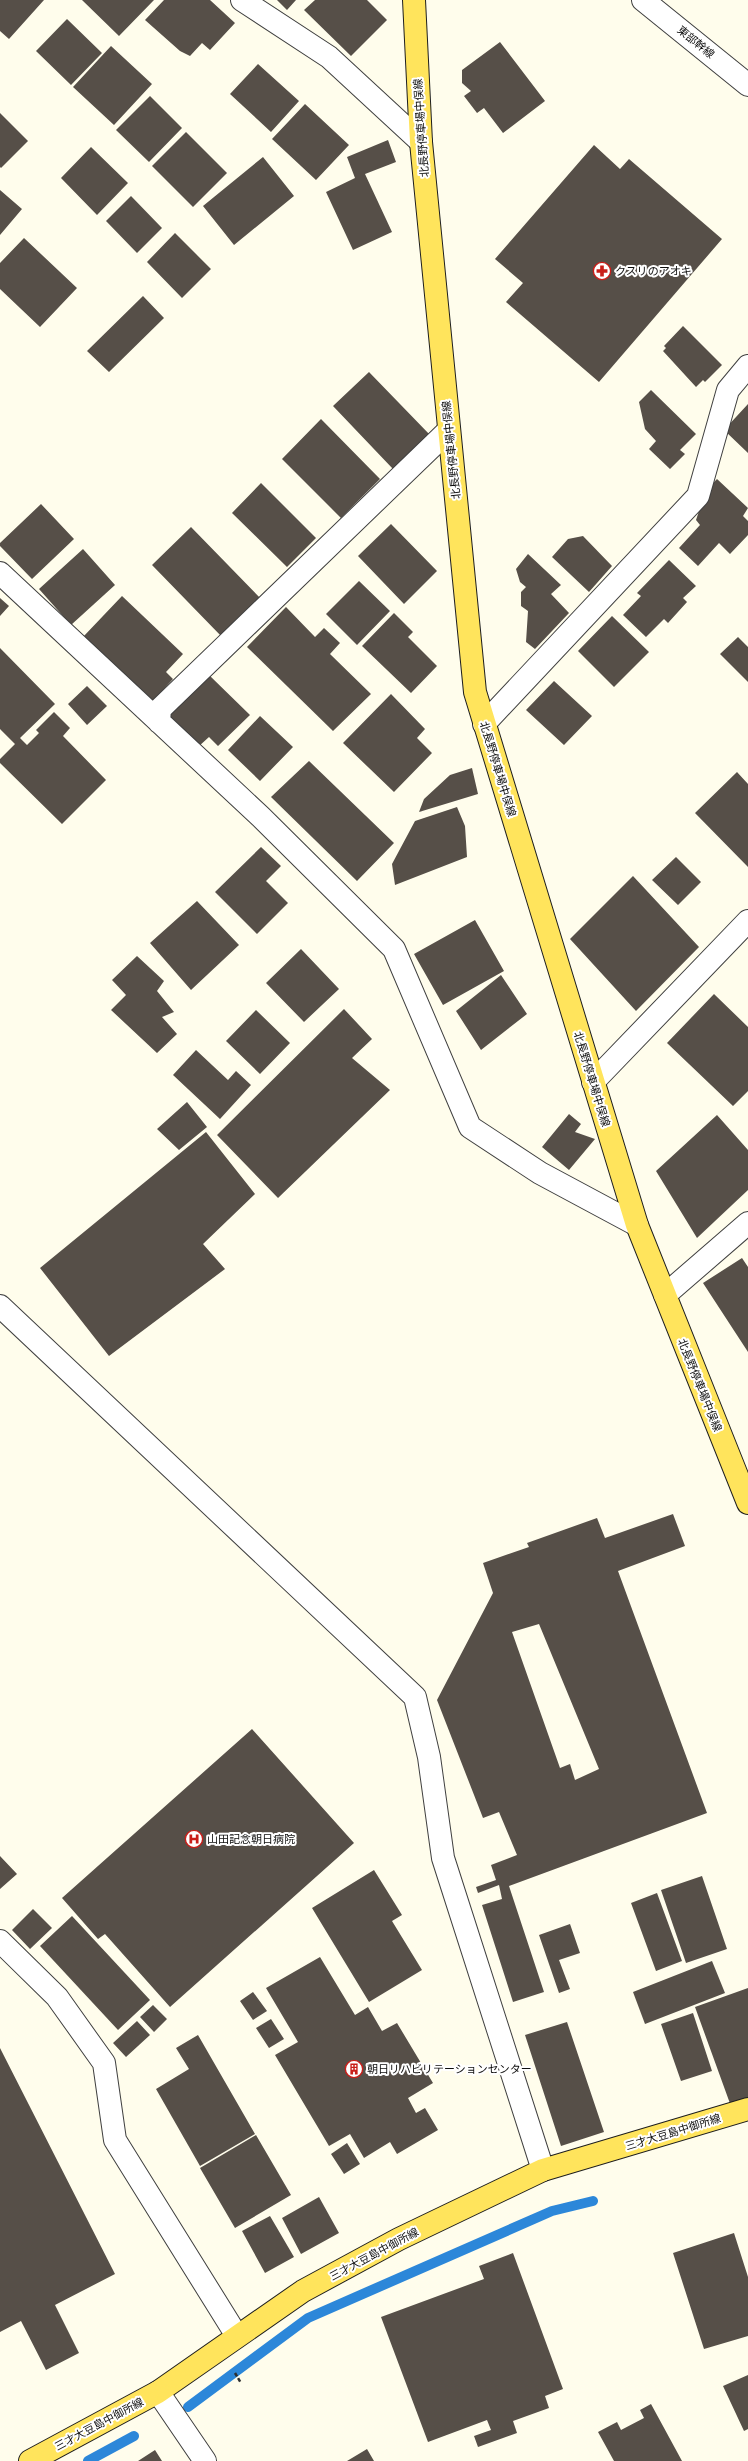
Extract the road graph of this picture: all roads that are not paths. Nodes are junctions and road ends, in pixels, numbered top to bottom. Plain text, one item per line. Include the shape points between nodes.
1 (242, 0) edge
2 (414, 0) edge
3 (644, 0) edge
4 (748, 85) edge
5 (421, 142) junction
6 (748, 366) edge
7 (449, 430) junction
8 (0, 573) edge
9 (159, 722) junction
10 (484, 724) junction
11 (748, 921) edge
12 (593, 1082) junction
13 (748, 1223) edge
14 (637, 1225) junction
15 (665, 1295) junction
16 (1, 1308) edge
17 (748, 1503) edge
18 (0, 1941) edge
19 (748, 2109) edge
20 (543, 2170) junction
21 (237, 2336) junction
22 (158, 2392) junction
23 (30, 2461) edge
24 (205, 2461) edge

1 - 5 street via 329,57
2 - 5 main road, 北長野停車場中俣線
3 - 4 street, 東部幹線
5 - 7 main road, 北長野停車場中俣線
6 - 10 street via 728,390 698,496
7 - 9 street via 160,709
7 - 10 main road, 北長野停車場中俣線 via 475,692
8 - 9 street
9 - 14 street via 262,818 394,949 470,1126 540,1173
10 - 12 main road, 北長野停車場中俣線
11 - 12 street
12 - 14 main road, 北長野停車場中俣線
13 - 15 street
14 - 15 main road, 北長野停車場中俣線
15 - 17 main road, 北長野停車場中俣線
16 - 20 street via 415,1697 429,1757 443,1858
18 - 21 street via 57,1997 104,2063 115,2140
19 - 20 main road, 三才大豆島中御所線
20 - 21 main road, 三才大豆島中御所線 via 392,2243 303,2292
21 - 22 main road, 三才大豆島中御所線
22 - 23 main road, 三才大豆島中御所線
22 - 24 street

